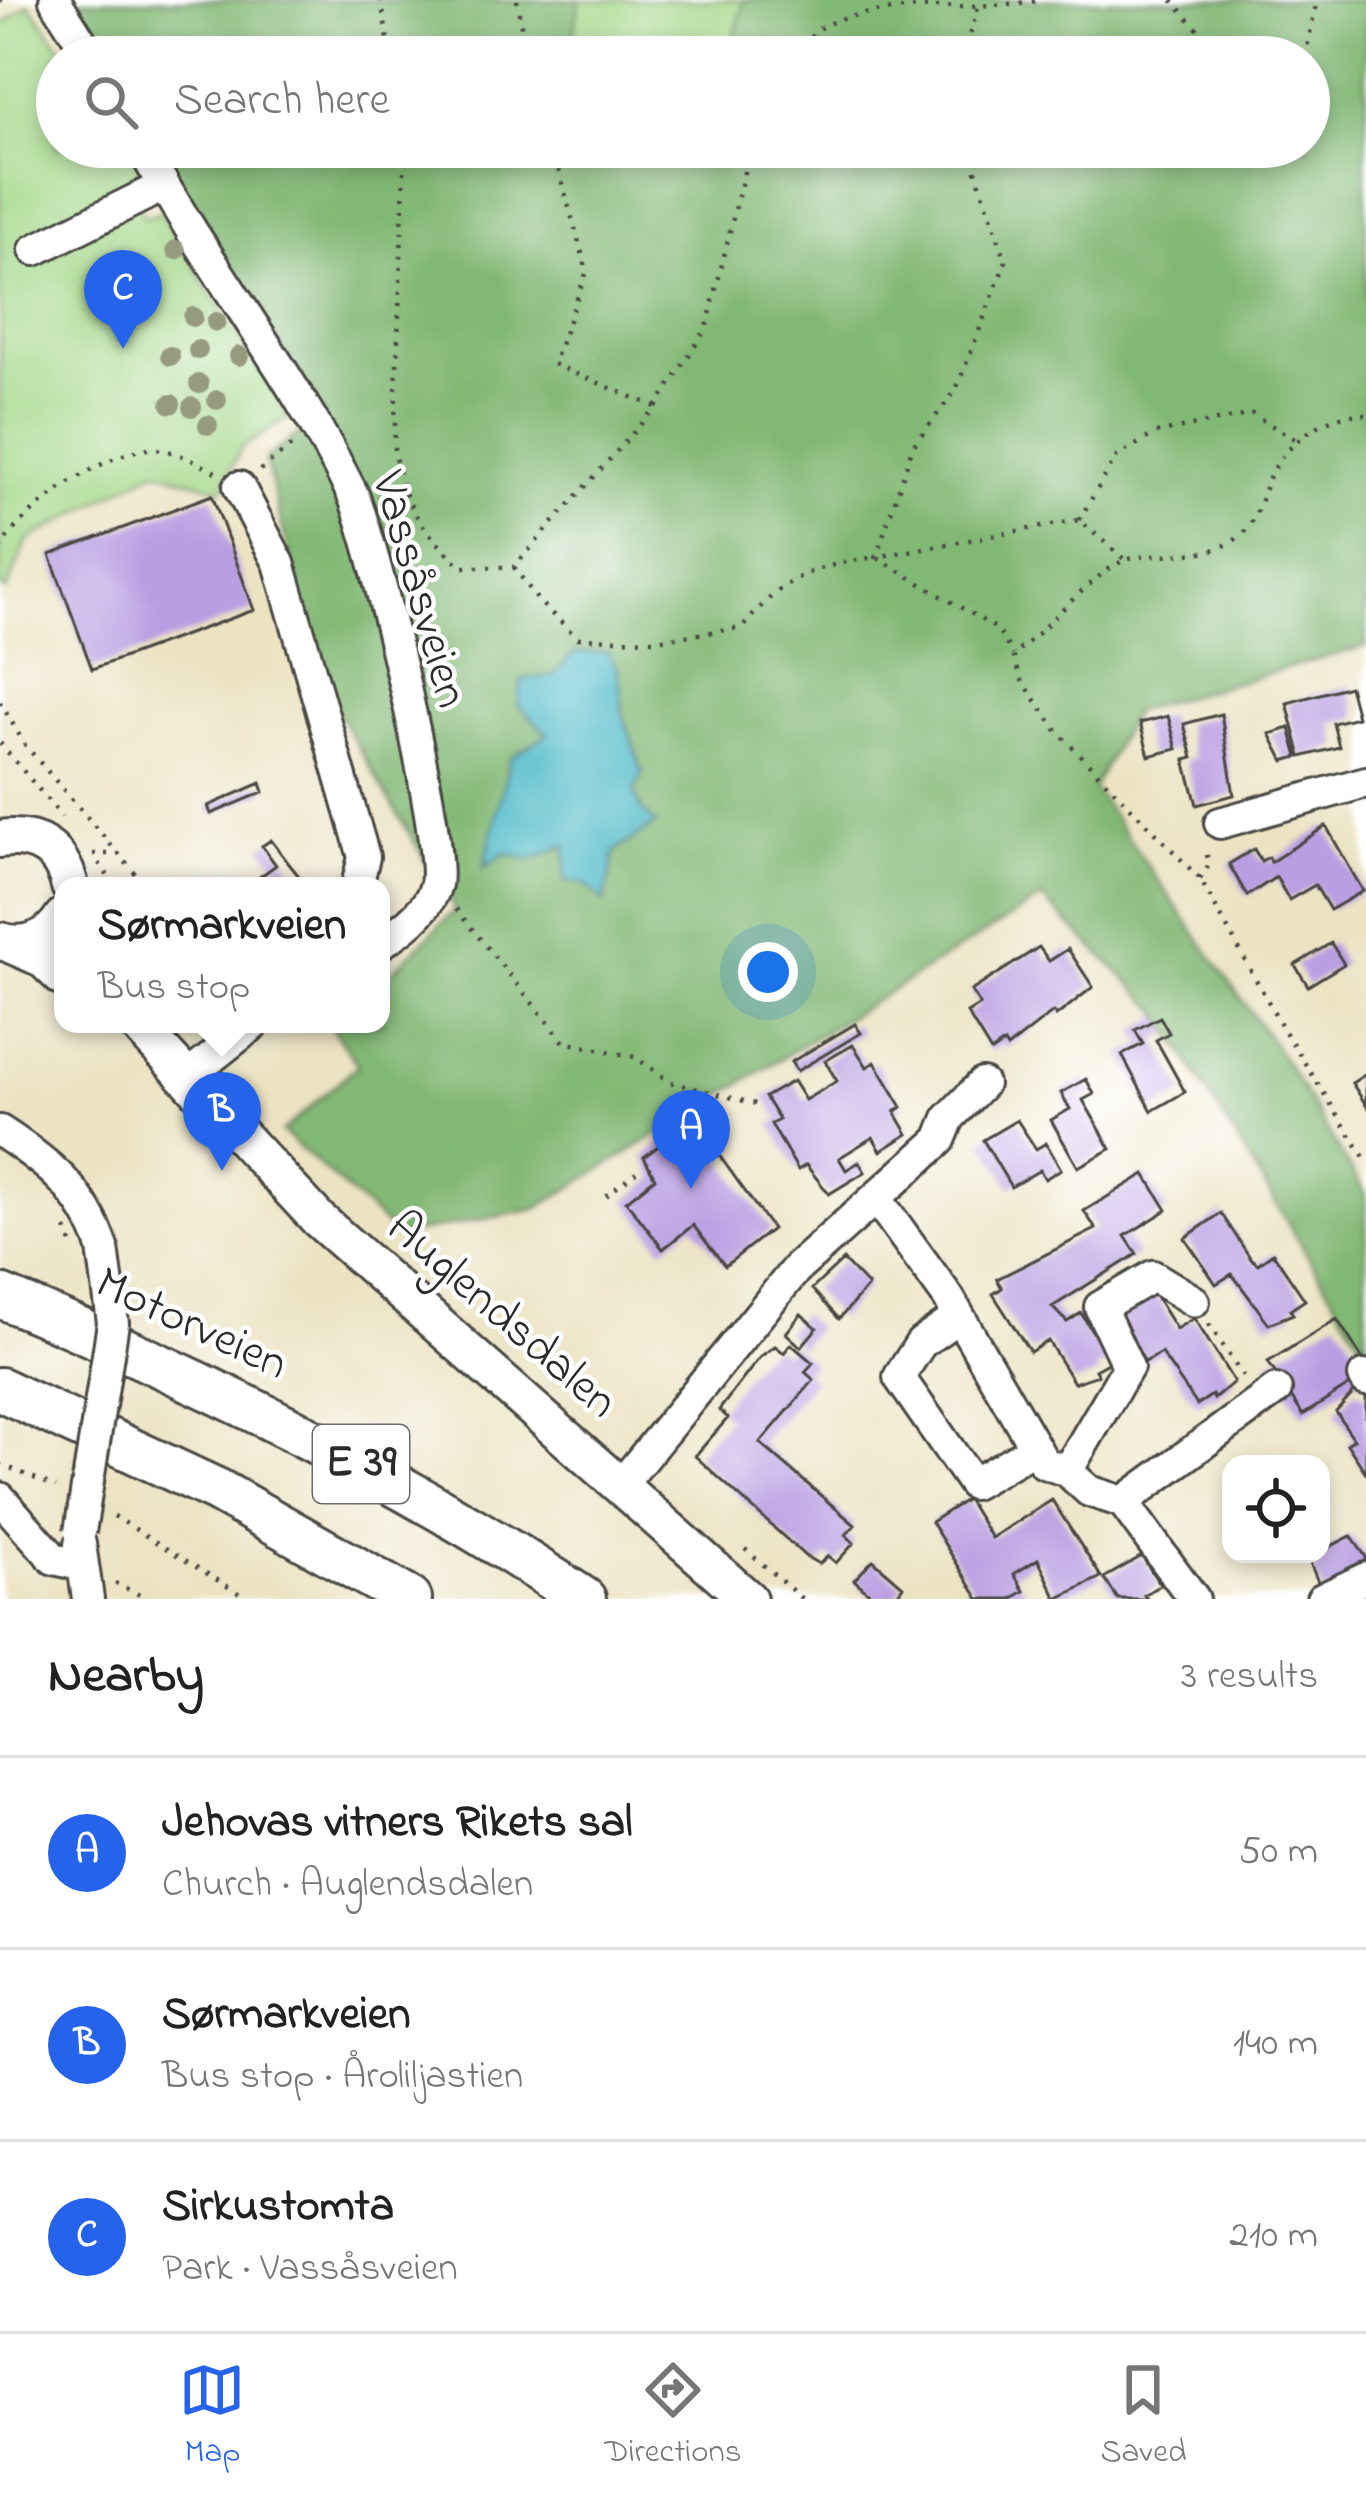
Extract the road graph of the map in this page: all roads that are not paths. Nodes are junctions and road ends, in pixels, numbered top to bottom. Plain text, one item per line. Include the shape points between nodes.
1 (55, 0) edge
2 (78, 36) edge
3 (153, 168) edge
4 (163, 186) junction
5 (35, 250) dead end
6 (238, 488) road end
7 (1366, 782) edge
8 (1220, 823) dead end
9 (7, 832) edge
10 (66, 877) edge
11 (359, 877) edge
12 (54, 927) edge
13 (390, 936) edge
14 (6, 943) edge
15 (54, 969) edge
16 (118, 1033) edge
17 (145, 1033) edge
18 (243, 1033) edge
19 (186, 1078) junction
20 (982, 1084) dead end
21 (0, 1131) edge
22 (877, 1199) junction
23 (318, 1219) junction
24 (0, 1296) edge
25 (1194, 1301) road end
26 (957, 1318) junction
27 (0, 1389) edge
28 (1267, 1395) road end
29 (0, 1420) edge
30 (1035, 1448) junction
31 (1067, 1471) junction
32 (621, 1485) junction
33 (217, 1490) junction
34 (0, 1498) edge
35 (1123, 1502) junction
36 (80, 1565) junction
37 (1366, 1578) edge
38 (88, 1599) edge
39 (410, 1599) edge
40 (584, 1599) edge
41 (748, 1599) edge
42 (1194, 1599) edge
43 (1322, 1599) edge

1 - 2 street
3 - 4 street, Vassåsveien
4 - 5 street
4 - 13 street, Vassåsveien via 354,495 428,798 436,887
6 - 11 street via 279,563 364,857
7 - 8 street
9 - 10 main road via 55,853
12 - 14 main road
14 - 15 main road
16 - 23 main road via 273,1191
17 - 19 main road
18 - 19 street
19 - 23 main road
20 - 22 street, Auglendsdalen via 940,1140
21 - 36 street, bridge via 55,1168 82,1198 88,1249 113,1323
22 - 26 street
22 - 32 street, Auglendsdalen via 796,1269
23 - 32 main road, Auglendsdalen
24 - 40 highway, Motorveien / E 39 via 307,1435
25 - 31 street via 1153,1276 1100,1307 1128,1367
26 - 30 street
26 - 30 street via 921,1343 898,1377 974,1484
27 - 33 highway, E 39
28 - 35 street
29 - 33 highway, E 39 via 108,1464
30 - 31 street via 1044,1463
31 - 35 street
32 - 41 main road, Auglendsdalen
33 - 39 highway, E 39
34 - 36 street via 54,1559
35 - 42 street
36 - 38 street
37 - 43 street

